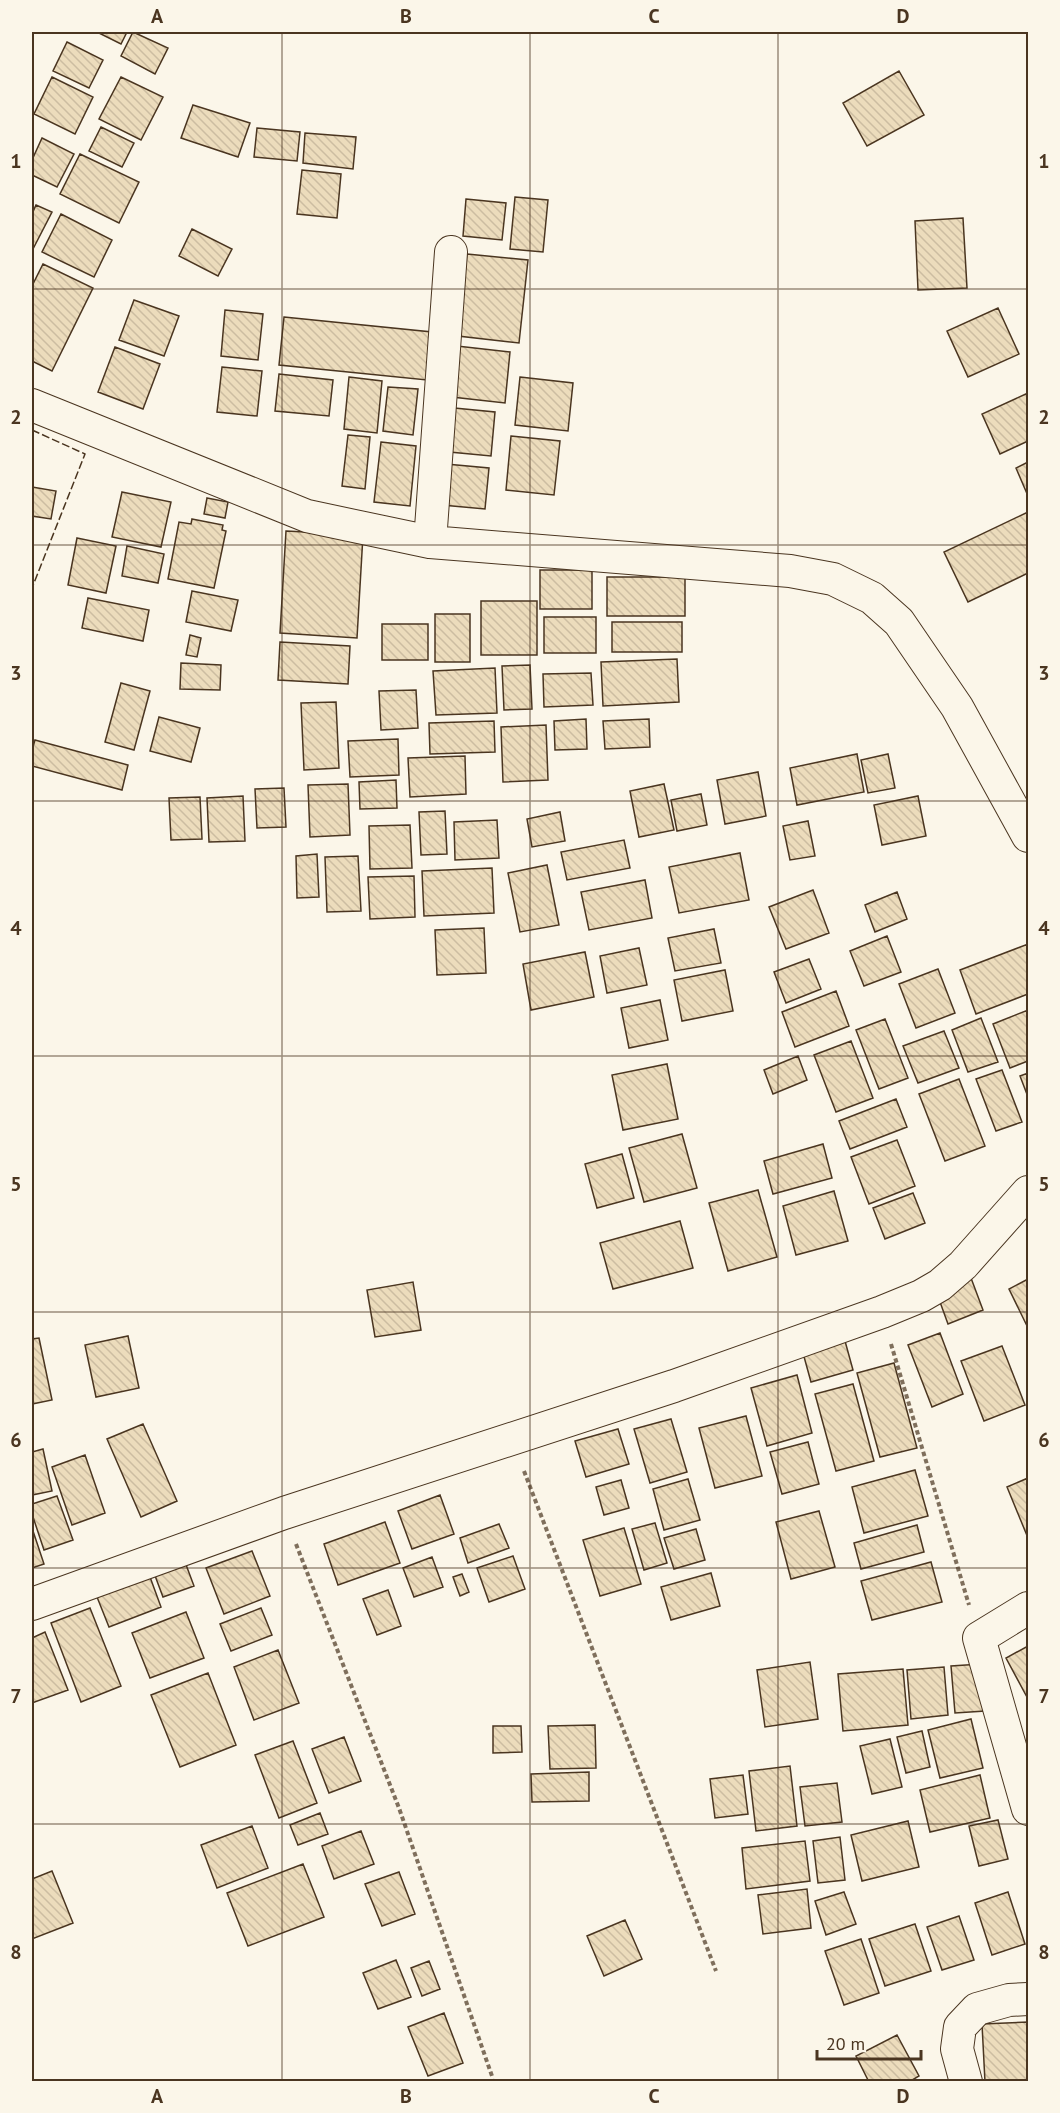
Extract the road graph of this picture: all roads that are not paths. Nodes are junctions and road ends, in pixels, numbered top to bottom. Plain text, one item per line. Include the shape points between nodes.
1 (451, 252) dead end
2 (32, 405) edge
3 (430, 542) junction
4 (1029, 836) edge
5 (1029, 1192) edge
6 (32, 1604) edge
7 (1029, 1608) edge
8 (1029, 1809) edge
9 (1029, 1999) edge
10 (966, 2082) edge

1 - 3 street
2 - 3 street via 307,516
3 - 4 street via 790,571 833,579 872,598 899,622 957,707
5 - 6 street via 963,1265 921,1296 674,1386 284,1514
7 - 8 street via 979,1638
9 - 10 street via 977,2009 960,2027 957,2049

